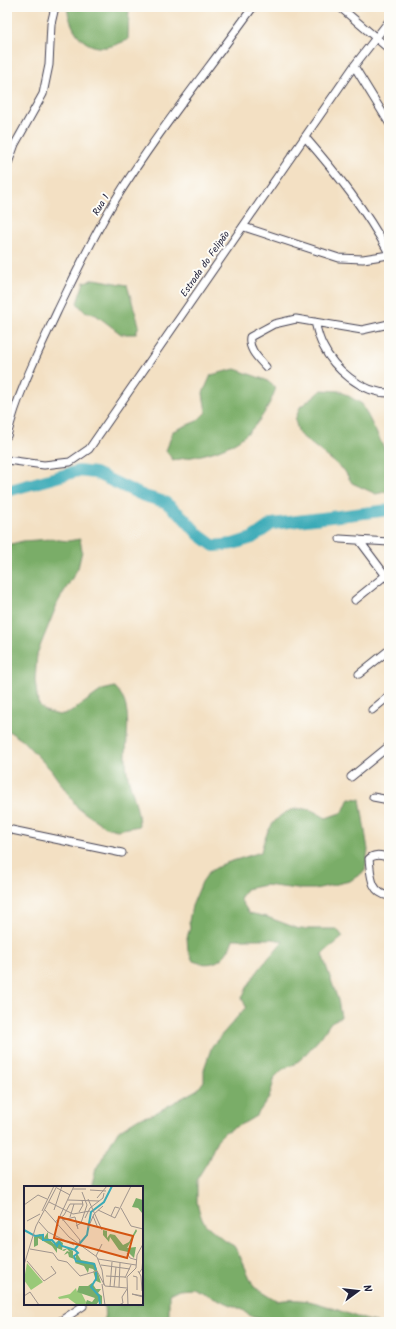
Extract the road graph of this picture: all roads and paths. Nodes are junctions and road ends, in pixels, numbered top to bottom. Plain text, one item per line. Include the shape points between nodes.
1 (55, 7) edge
2 (253, 7) edge
3 (340, 7) edge
4 (389, 21) edge
5 (376, 38) junction
6 (389, 49) edge
7 (354, 66) junction
8 (389, 123) edge
9 (305, 137) junction
10 (7, 166) edge
11 (244, 227) junction
12 (389, 254) edge
13 (315, 322) junction
14 (389, 324) edge
15 (266, 367) dead end
16 (389, 393) edge
17 (7, 436) edge
18 (7, 460) edge
19 (340, 539) dead end
20 (359, 540) junction
21 (389, 542) edge
22 (387, 578) edge
23 (355, 600) dead end
24 (389, 650) edge
25 (359, 674) dead end
26 (389, 696) edge
27 (372, 710) dead end
28 (389, 746) edge
29 (351, 777) dead end
30 (373, 797) dead end
31 (389, 800) edge
32 (7, 829) edge
33 (122, 853) dead end
34 (389, 857) edge
35 (389, 896) edge
36 (83, 1306) dead end
37 (59, 1322) edge

1 - 10 street via 44,94 15,144
2 - 17 street, Rua 1 via 114,201 87,250 33,362 14,410
3 - 5 street
4 - 5 street, Estrada do Felipão
5 - 6 street
5 - 7 street, Estrada do Felipão
7 - 8 street
7 - 9 street, Estrada do Felipão
9 - 11 street, Estrada do Felipão
9 - 12 street via 339,176 370,219
11 - 12 street via 339,258 363,259
11 - 18 street, Estrada do Felipão via 89,449 70,462 44,465
13 - 14 street via 362,330
13 - 15 street via 296,319 274,324 250,337 249,344
13 - 16 street via 323,346 336,367 362,386 381,393
19 - 20 street
20 - 21 street
20 - 22 street
22 - 23 street
24 - 25 street
26 - 27 street
28 - 29 street
30 - 31 street
32 - 33 street
34 - 35 street via 376,855 369,859 372,883 381,895
36 - 37 street

